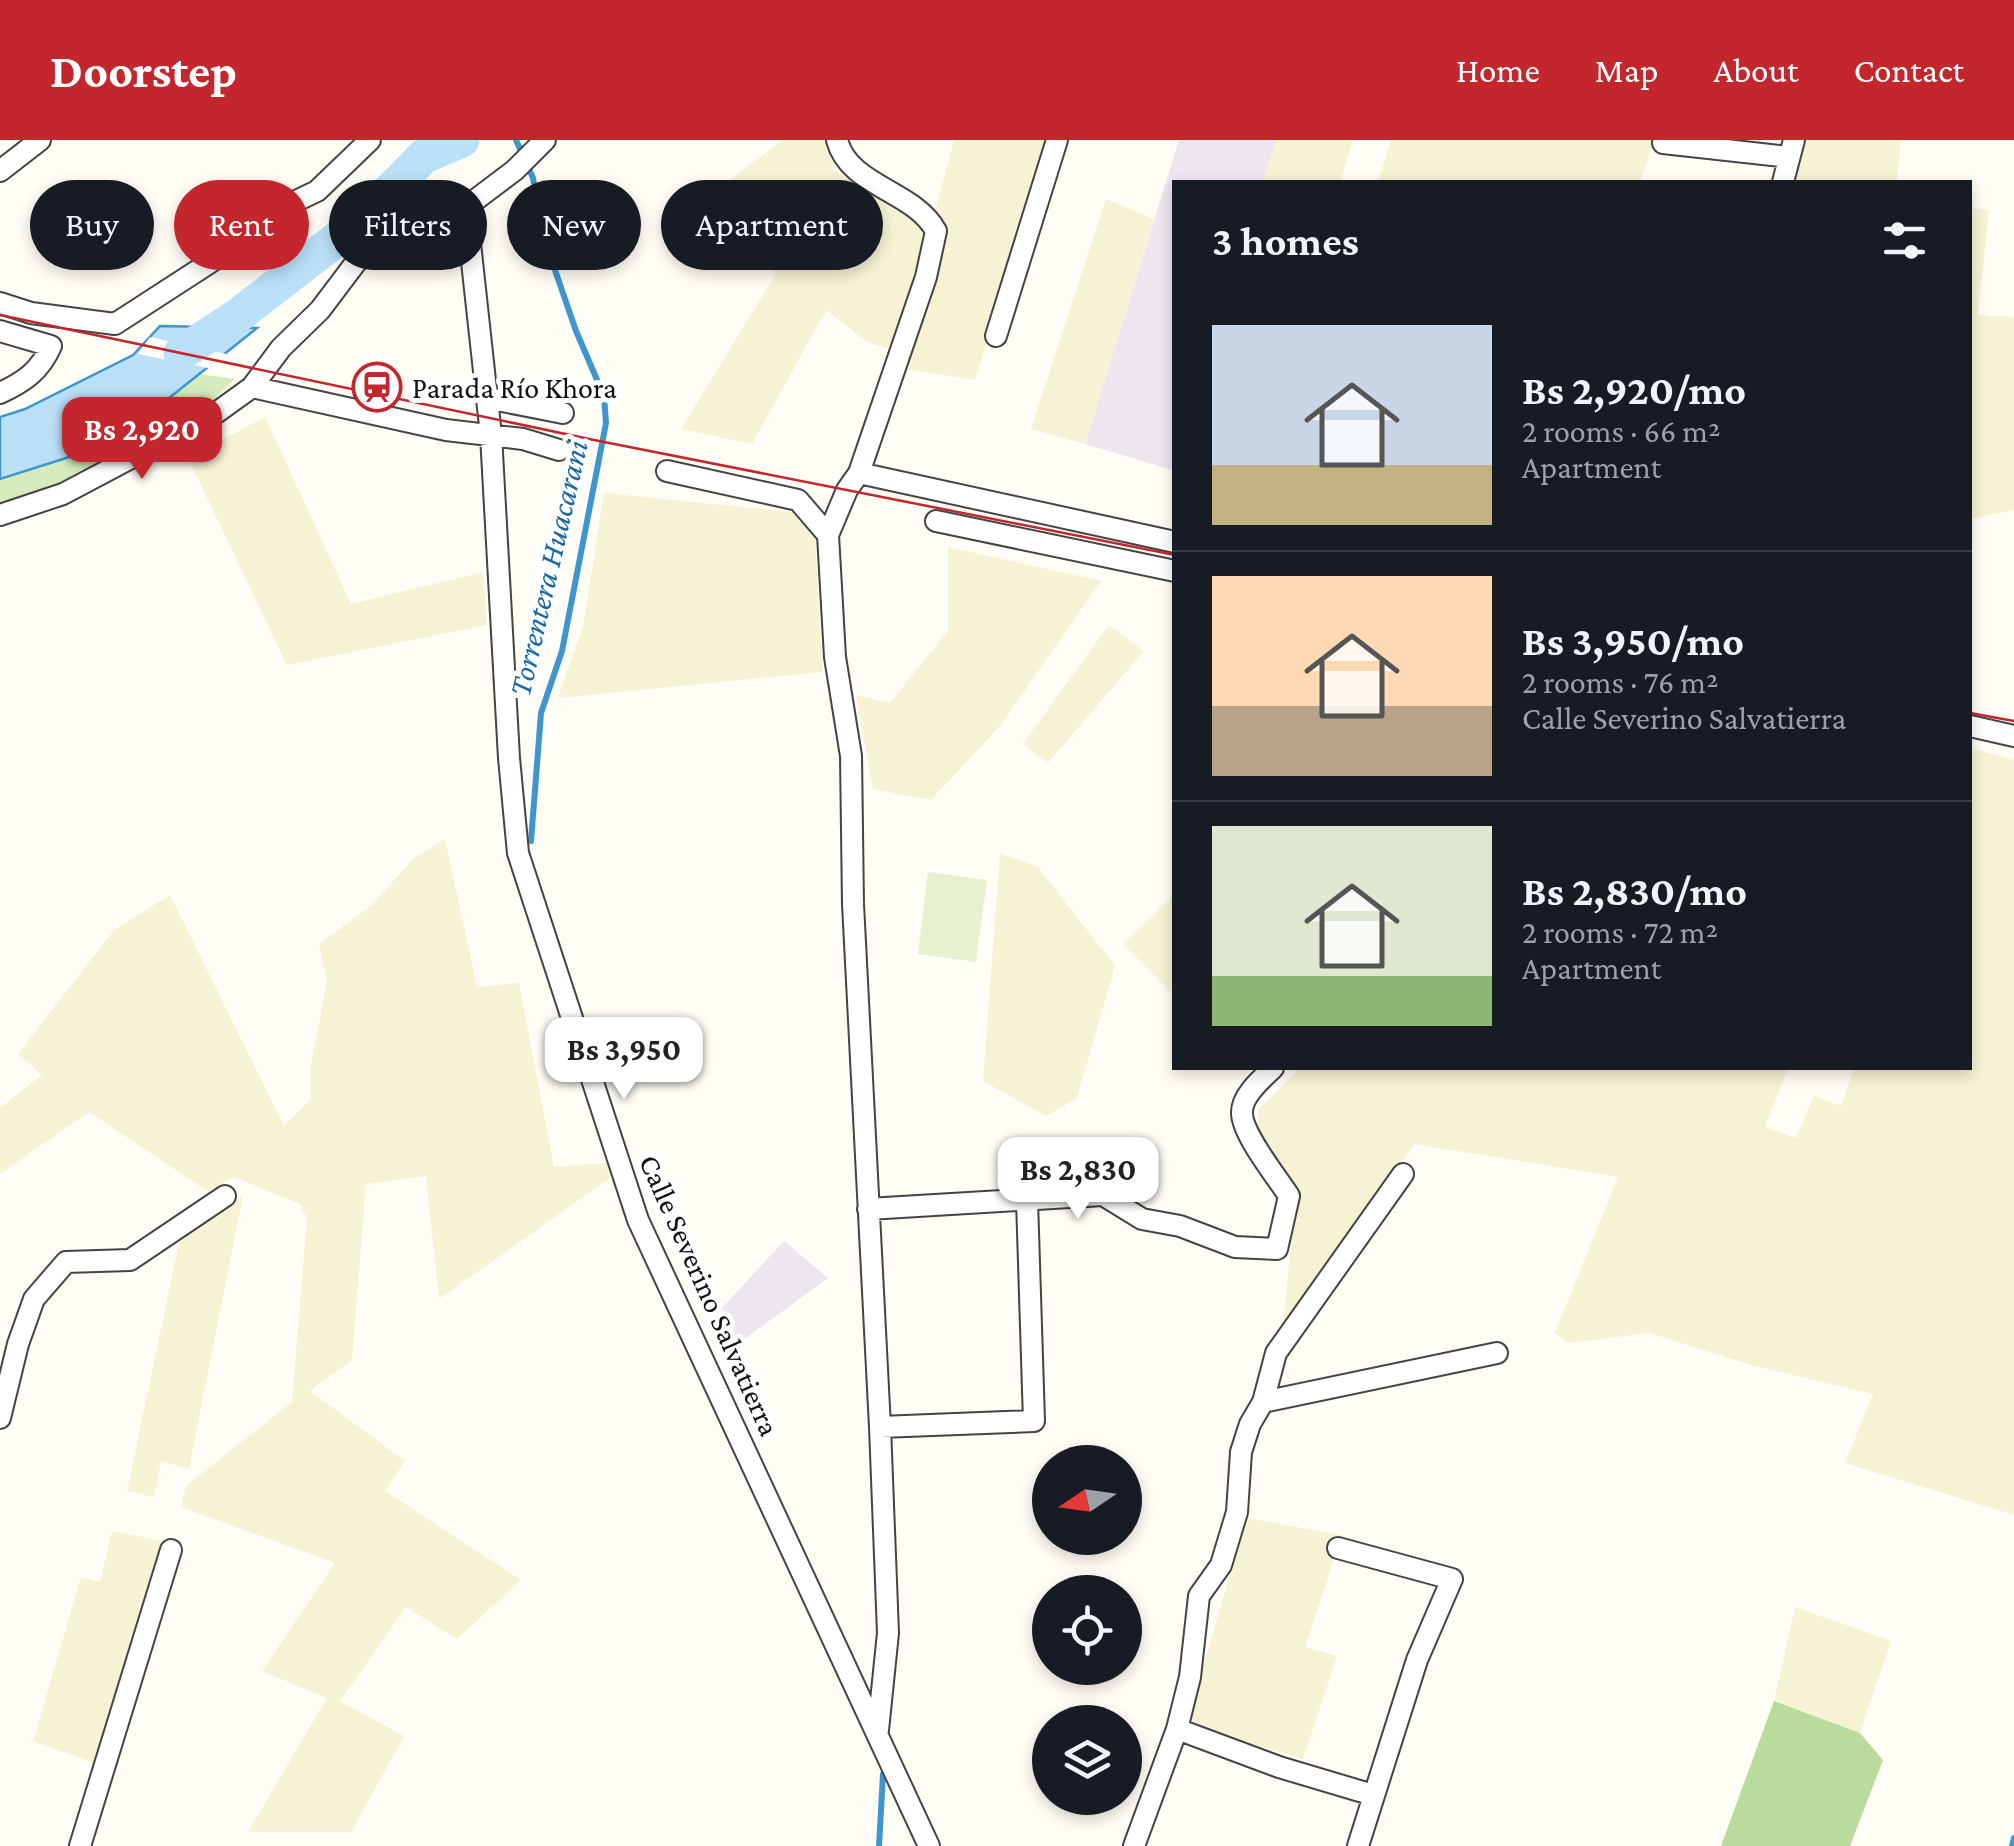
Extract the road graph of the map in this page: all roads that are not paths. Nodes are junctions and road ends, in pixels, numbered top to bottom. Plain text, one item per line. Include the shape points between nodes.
1 (40, 140) edge
2 (370, 140) edge
3 (837, 140) edge
4 (1057, 140) edge
5 (1663, 143) dead end
6 (540, 146) edge
7 (1792, 148) edge
8 (0, 171) edge
9 (1783, 180) edge
10 (487, 191) edge
11 (350, 270) edge
12 (473, 270) edge
13 (0, 303) edge
14 (0, 331) edge
15 (996, 336) dead end
16 (252, 387) junction
17 (0, 393) edge
18 (488, 398) junction
19 (563, 413) dead end
20 (491, 435) junction
21 (559, 450) dead end
22 (668, 471) dead end
23 (860, 474) junction
24 (0, 515) edge
25 (936, 521) dead end
26 (828, 535) junction
27 (1172, 541) edge
28 (1172, 570) edge
29 (1972, 726) edge
30 (2014, 736) edge
31 (1272, 1070) edge
32 (1403, 1174) dead end
33 (225, 1196) dead end
34 (1027, 1200) junction
35 (868, 1209) junction
36 (1497, 1353) dead end
37 (1263, 1402) junction
38 (0, 1418) edge
39 (880, 1427) junction
40 (1338, 1548) dead end
41 (171, 1550) dead end
42 (1177, 1729) junction
43 (878, 1732) junction
44 (1373, 1795) junction
45 (80, 1846) edge
46 (929, 1846) edge
47 (1134, 1846) edge
48 (1358, 1846) edge

1 - 8 street
2 - 13 street via 317,191 266,215 236,244 115,324
3 - 23 street via 851,167 928,216 936,231
4 - 15 street
5 - 7 street
6 - 10 street
7 - 9 street
11 - 16 street
12 - 18 street, Calle Severino Salvatierra
14 - 17 street via 51,346 24,382
16 - 20 street
16 - 24 street via 63,494
18 - 19 street
18 - 20 street, Calle Severino Salvatierra
20 - 21 street
20 - 43 street, Calle Severino Salvatierra via 518,852 638,1220
22 - 26 street via 798,500
23 - 26 street
23 - 27 street
25 - 28 street
26 - 35 street via 835,657 851,756
29 - 30 street
31 - 34 street via 1241,1110 1244,1126 1289,1196 1277,1249 1235,1247 1142,1219 1103,1195
32 - 37 street via 1276,1353
33 - 38 street via 130,1260 66,1262 34,1299
34 - 35 street
34 - 39 street via 1034,1421
35 - 39 street
36 - 37 street
37 - 42 street via 1241,1452 1238,1512 1221,1565 1198,1596
39 - 43 street via 888,1633
40 - 44 street via 1452,1579 1416,1660
41 - 45 street
42 - 44 street
42 - 47 street
43 - 46 street, Calle Severino Salvatierra
44 - 48 street

